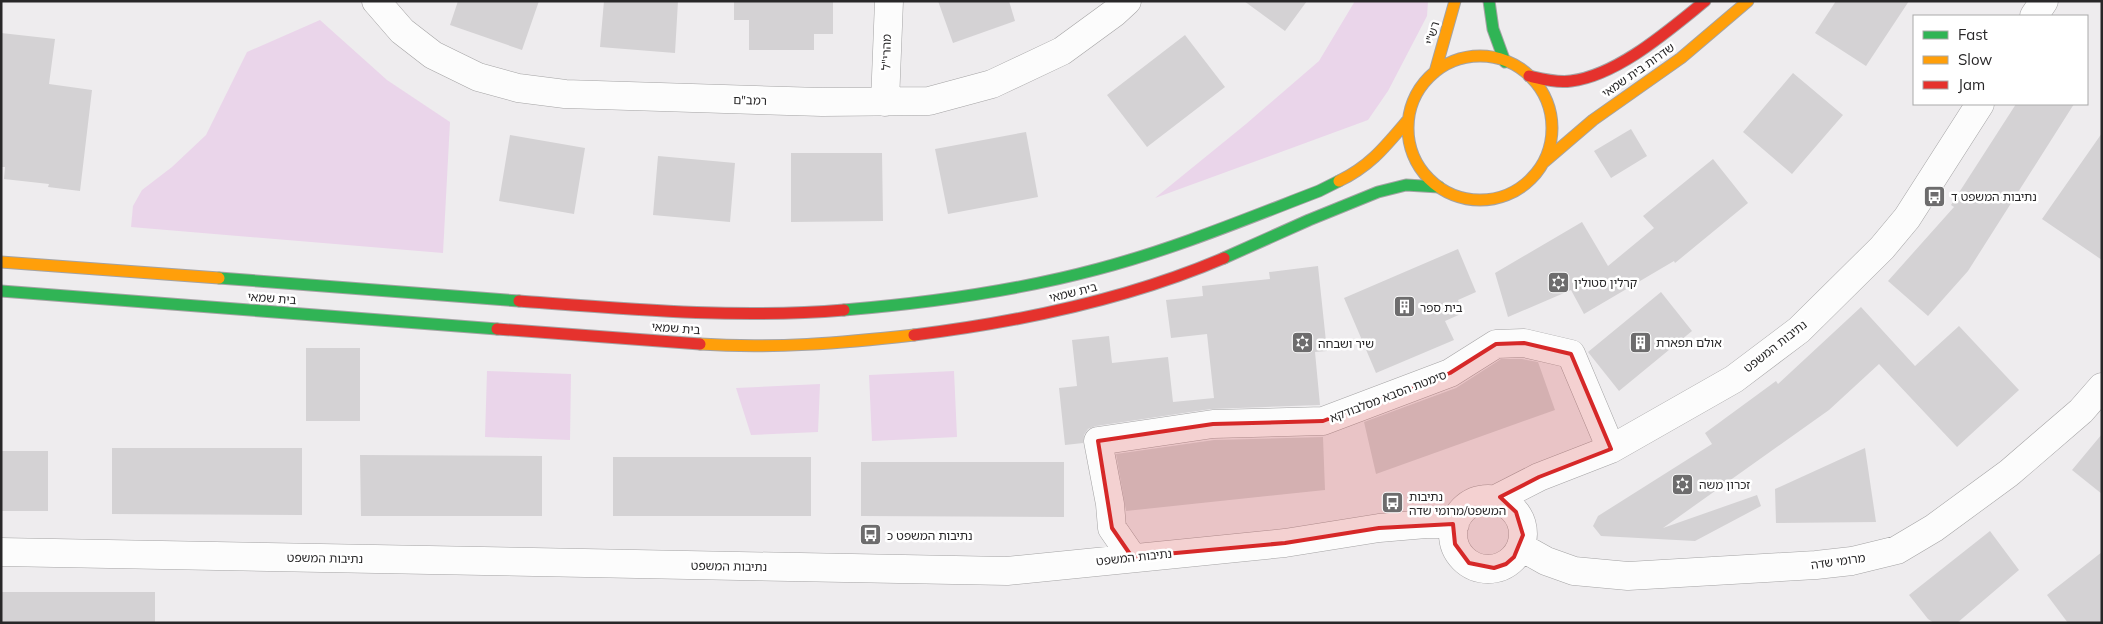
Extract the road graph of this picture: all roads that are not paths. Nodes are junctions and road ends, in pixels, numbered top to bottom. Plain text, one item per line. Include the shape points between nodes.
1 (376, 1) edge
2 (889, 1) edge
3 (1127, 1) edge
4 (1456, 1) edge
5 (1489, 1) edge
6 (1705, 1) edge
7 (1748, 1) edge
8 (2044, 1) edge
9 (2035, 15) edge
10 (1505, 62) junction
11 (1435, 72) junction
12 (1529, 76) junction
13 (885, 102) junction
14 (1979, 105) edge
15 (1407, 121) junction
16 (1544, 162) junction
17 (1439, 187) junction
18 (1, 262) edge
19 (1, 292) edge
20 (2102, 387) edge
21 (1611, 449) junction
22 (1496, 499) junction
23 (1455, 524) junction
24 (1521, 547) junction
25 (1, 552) edge
26 (1132, 557) junction

1 - 13 street, רמב"ם via 402,31 433,55 478,76 518,88 565,94
2 - 13 street, מהרי"ל
3 - 13 street, רמב"ם via 1062,51 992,84 930,101
4 - 11 street, רש"י
5 - 10 street via 1493,29
6 - 12 street, שדרות בית שמאי via 1648,44 1591,76 1572,81
7 - 16 street, שדרות בית שמאי via 1682,57 1564,141
8 - 9 street
10 - 11 street via 1484,56 1462,58
10 - 12 street
11 - 15 street via 1425,80 1413,99
12 - 16 street via 1539,86 1552,124
14 - 21 street, נתיבות המשפט via 1907,218 1876,254 1799,330 1734,379
15 - 17 street via 1408,143 1416,164
15 - 18 street, בית שמאי via 1378,156 1358,172 1319,191 1188,242 1098,269 1020,286 932,300 809,313 676,312
16 - 17 street via 1533,178 1500,198 1462,199
17 - 19 street, בית שמאי via 1403,185 1373,194 1158,283 1065,309 956,329 822,344 727,346
20 - 24 street, מרומי שדה via 2081,411 2009,473 1898,550 1852,561 1816,565 1628,576 1574,571
21 - 22 street, נתיבות המשפט via 1546,474
21 - 26 street, סימטת הסבא מסלבודקא via 1571,354 1524,343 1496,344 1450,373 1323,421 1213,424 1098,441 1112,528
22 - 23 street via 1484,498 1473,502 1464,508
22 - 24 street via 1507,504 1522,522 1524,535
23 - 24 street via 1453,532 1460,554 1481,568 1506,564
23 - 26 street, נתיבות המשפט via 1379,528 1285,543
25 - 26 street, נתיבות המשפט via 988,571

